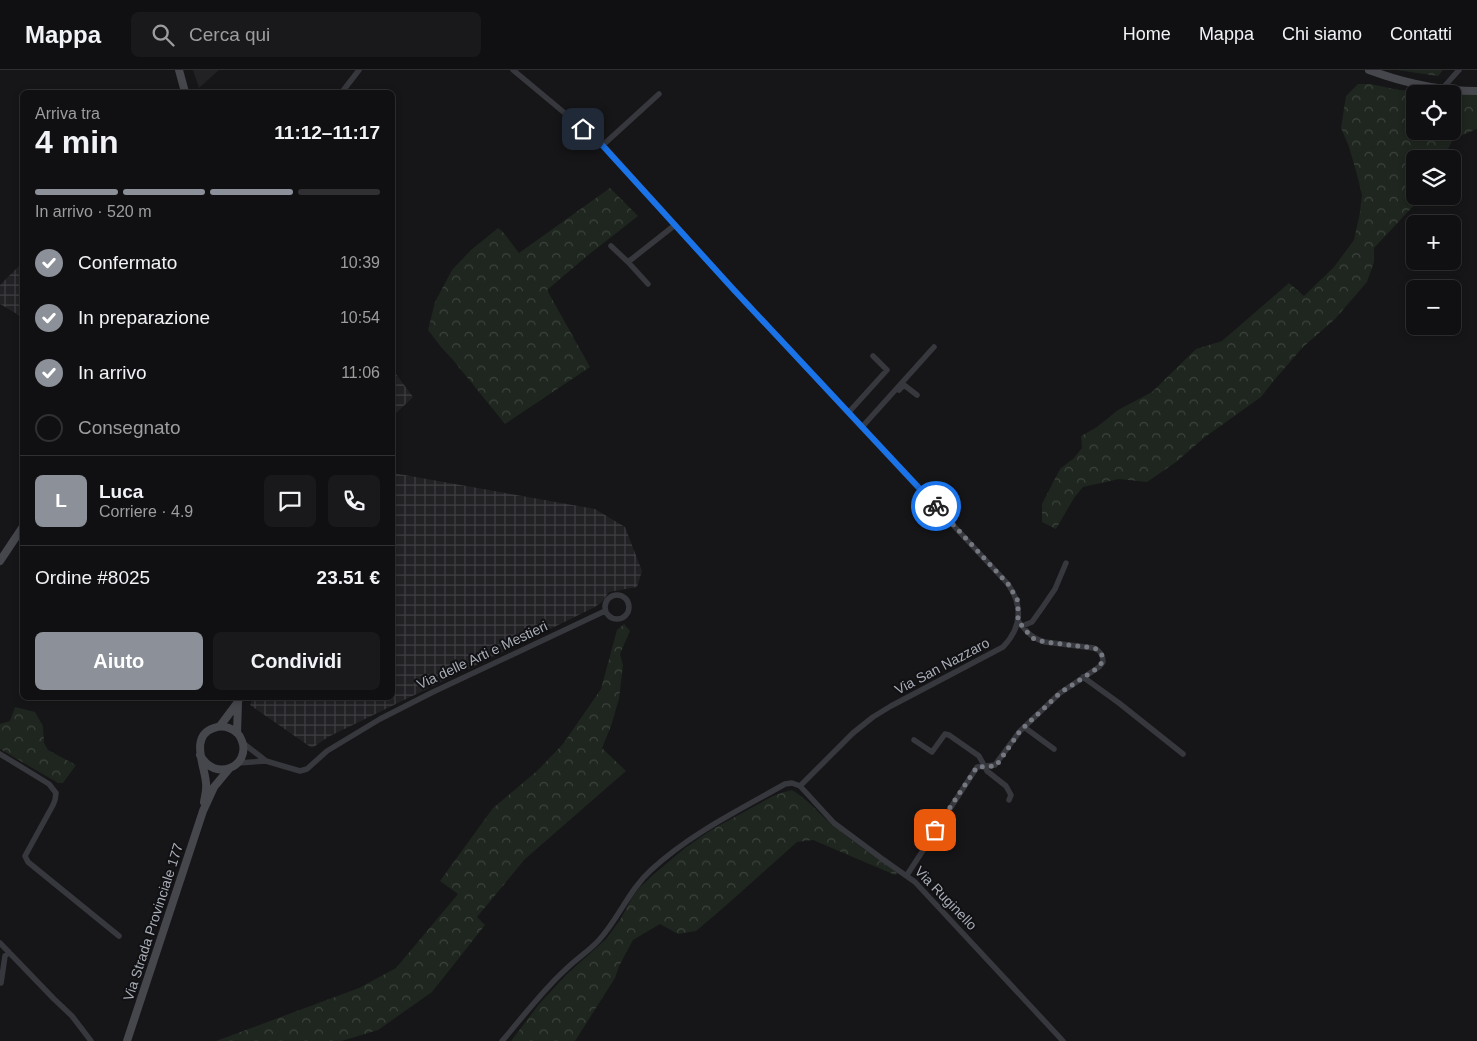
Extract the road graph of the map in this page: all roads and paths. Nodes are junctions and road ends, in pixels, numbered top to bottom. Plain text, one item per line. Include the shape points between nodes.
1 (179, 70) edge
2 (359, 70) edge
3 (513, 70) edge
4 (525, 70) edge
5 (1369, 70) edge
6 (1459, 70) edge
7 (519, 75) junction
8 (1421, 85) edge
9 (1446, 85) edge
10 (184, 90) edge
11 (344, 90) edge
12 (1461, 90) edge
13 (1477, 91) edge
14 (659, 94) dead end
15 (603, 146) junction
16 (675, 225) junction
17 (611, 246) dead end
18 (628, 262) junction
19 (648, 284) dead end
20 (934, 347) dead end
21 (872, 356) dead end
22 (917, 395) dead end
23 (849, 412) junction
24 (863, 428) junction
25 (20, 531) edge
26 (0, 561) edge
27 (1066, 563) dead end
28 (605, 611) junction
29 (1020, 623) junction
30 (1084, 677) junction
31 (239, 700) edge
32 (220, 726) junction
33 (1022, 729) junction
34 (237, 732) junction
35 (914, 740) dead end
36 (243, 743) junction
37 (1054, 749) dead end
38 (0, 754) edge
39 (1183, 754) dead end
40 (200, 755) junction
41 (266, 762) junction
42 (238, 763) junction
43 (985, 766) junction
44 (229, 769) junction
45 (800, 786) junction
46 (1009, 800) dead end
47 (203, 811) junction
48 (907, 875) junction
49 (119, 936) dead end
50 (0, 944) edge
51 (9, 952) junction
52 (0, 983) edge
53 (91, 1041) edge
54 (127, 1041) edge
55 (502, 1041) edge
56 (1063, 1041) edge

1 - 10 main road
2 - 11 street
3 - 7 street
4 - 7 street
5 - 8 main road
6 - 9 street
7 - 15 street
12 - 13 main road
14 - 15 street
15 - 16 street
16 - 18 street
16 - 23 street
17 - 18 street
18 - 19 street
20 - 24 street
21 - 23 street via 887,370
22 - 24 street via 904,385
23 - 24 street
24 - 29 street via 1008,584 1018,601
25 - 26 main road
27 - 29 street via 1055,589 1032,622
28 - 28 street, Via delle Arti e Mestieri via 606,601 613,594 622,595 628,602 629,610 619,619 612,618
28 - 41 street, Via delle Arti e Mestieri via 380,719 327,751 307,769 300,771
29 - 30 street via 1032,638 1099,650 1103,662
29 - 45 street, Via San Nazzaro via 1003,647 873,717 853,732
30 - 33 street via 1060,693
30 - 39 street
31 - 32 main road
31 - 34 main road
32 - 34 main road
32 - 40 main road, Via Strada Provinciale 177 via 203,736
33 - 37 street
33 - 43 street via 996,766
34 - 36 main road
35 - 43 street via 932,752 945,734 979,756
36 - 41 street, Via delle Arti e Mestieri
36 - 42 main road
38 - 49 street via 50,784 56,792 53,805 25,856 28,862
40 - 44 main road via 214,769
40 - 47 main road, Via Strada Provinciale 177 via 206,784
41 - 42 street, Via delle Arti e Mestieri
42 - 44 main road, Via Strada Provinciale 177
43 - 46 street via 1006,786 1011,795
43 - 48 street via 974,771
44 - 47 main road, Via Strada Provinciale 177 via 214,787
45 - 48 street, Via Ruginello via 834,823
45 - 55 street via 785,784 709,827 650,870 598,942 564,970
47 - 54 main road, Via Strada Provinciale 177
48 - 56 street, Via Ruginello
50 - 51 street
51 - 52 street via 5,956
51 - 53 street via 72,1016

